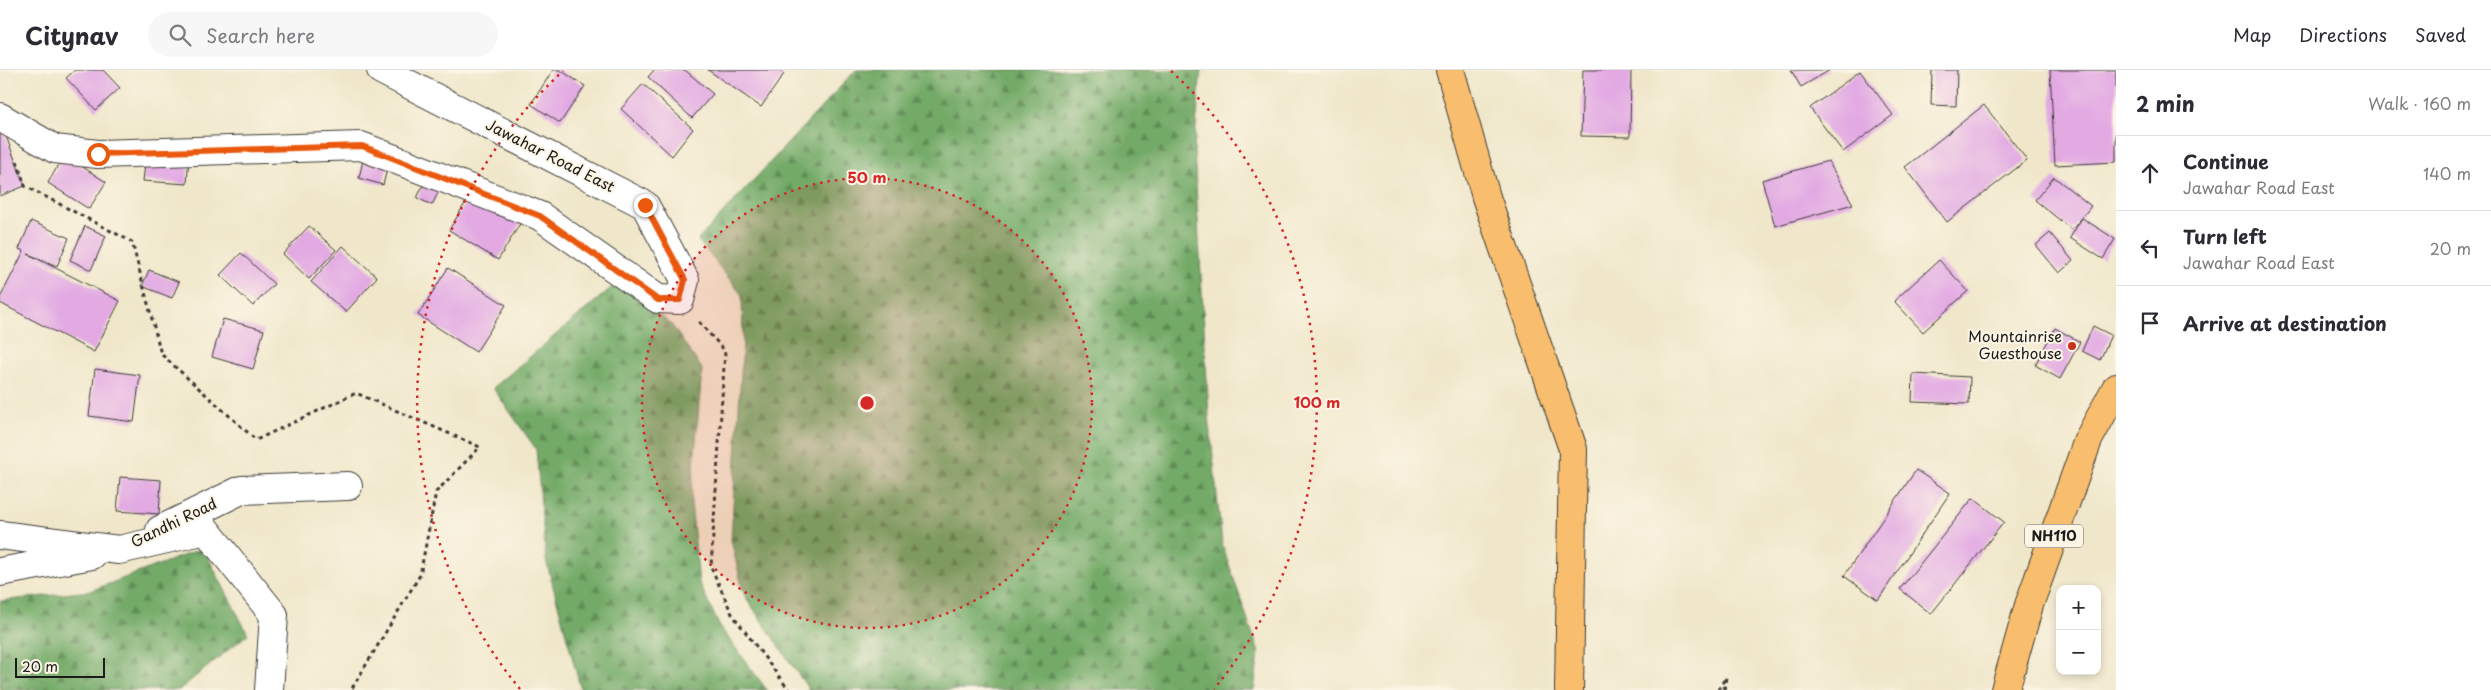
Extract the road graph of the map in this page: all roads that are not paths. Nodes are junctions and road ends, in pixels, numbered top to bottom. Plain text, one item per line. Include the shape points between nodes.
1 (381, 70) edge
2 (1450, 70) edge
3 (1, 118) edge
4 (2116, 388) edge
5 (348, 486) dead end
6 (0, 535) edge
7 (119, 550) junction
8 (0, 572) edge
9 (269, 690) edge
10 (1569, 690) edge
11 (2005, 690) edge

1 - 3 street, Jawahar Road East via 645,205 685,280 680,300 658,300 540,216 362,146 98,154 55,149
2 - 10 main road via 1486,197 1573,449
4 - 11 main road, NH110 via 2088,440 2030,605
5 - 7 street, Gandhi Road via 241,490
6 - 7 street
7 - 8 street, Gandhi Road
7 - 9 street via 206,530 274,615

